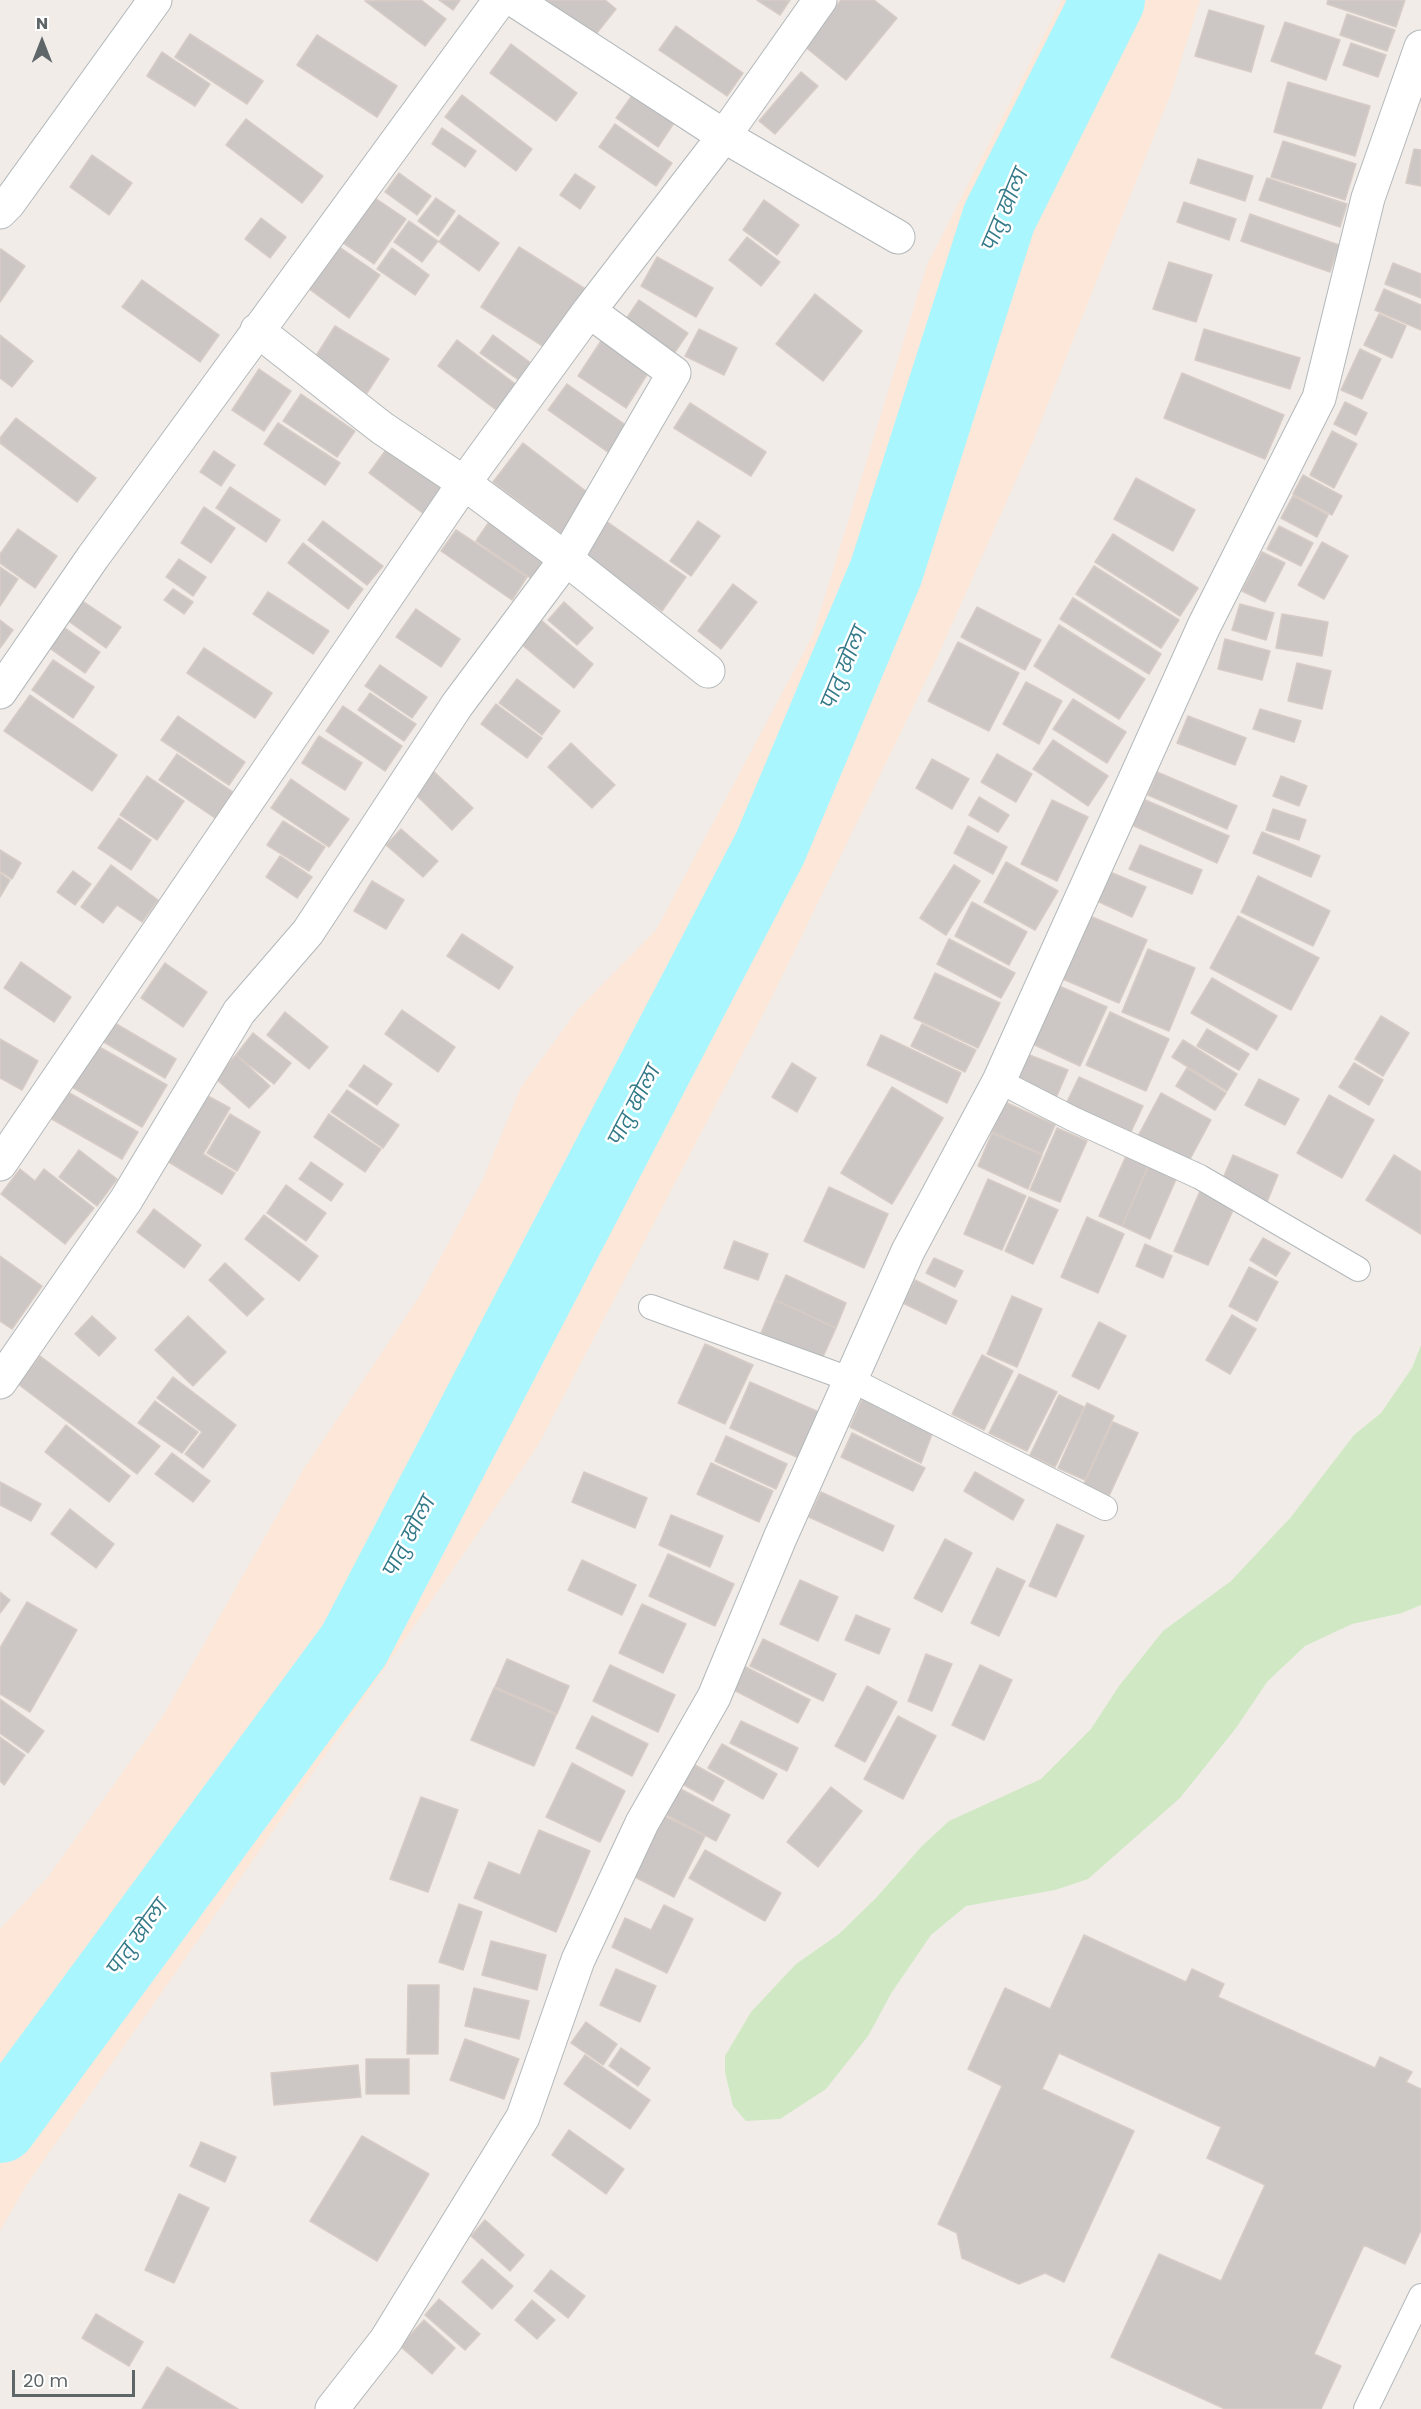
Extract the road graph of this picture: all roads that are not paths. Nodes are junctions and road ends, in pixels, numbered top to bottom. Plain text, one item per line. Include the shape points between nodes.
1 (155, 0) edge
2 (500, 0) edge
3 (514, 0) edge
4 (820, 0) edge
5 (1421, 47) edge
6 (724, 136) junction
7 (0, 212) edge
8 (898, 237) dead end
9 (589, 311) junction
10 (257, 330) junction
11 (464, 483) junction
12 (566, 559) junction
13 (708, 671) dead end
14 (0, 692) edge
15 (999, 1081) junction
16 (0, 1164) edge
17 (1358, 1269) dead end
18 (651, 1307) dead end
19 (852, 1380) junction
20 (0, 1382) edge
21 (1105, 1508) dead end
22 (1421, 2296) edge
23 (1413, 2332) edge
24 (332, 2409) edge
25 (1366, 2409) edge

1 - 7 street
2 - 10 street
3 - 6 street
4 - 6 street
5 - 15 street via 1368,198 1319,398 1204,626
6 - 8 street
6 - 9 street
9 - 11 street
9 - 12 street via 674,373
10 - 11 street via 382,428
10 - 14 street
11 - 12 street
11 - 16 street
12 - 13 street
12 - 20 street via 457,705 308,932 239,1012 126,1200
15 - 17 lane via 1200,1176
15 - 19 street via 908,1251
18 - 19 lane
19 - 21 lane
19 - 24 street via 714,1697 642,1823 578,1960 523,2117 386,2340
22 - 23 lane
23 - 25 lane

